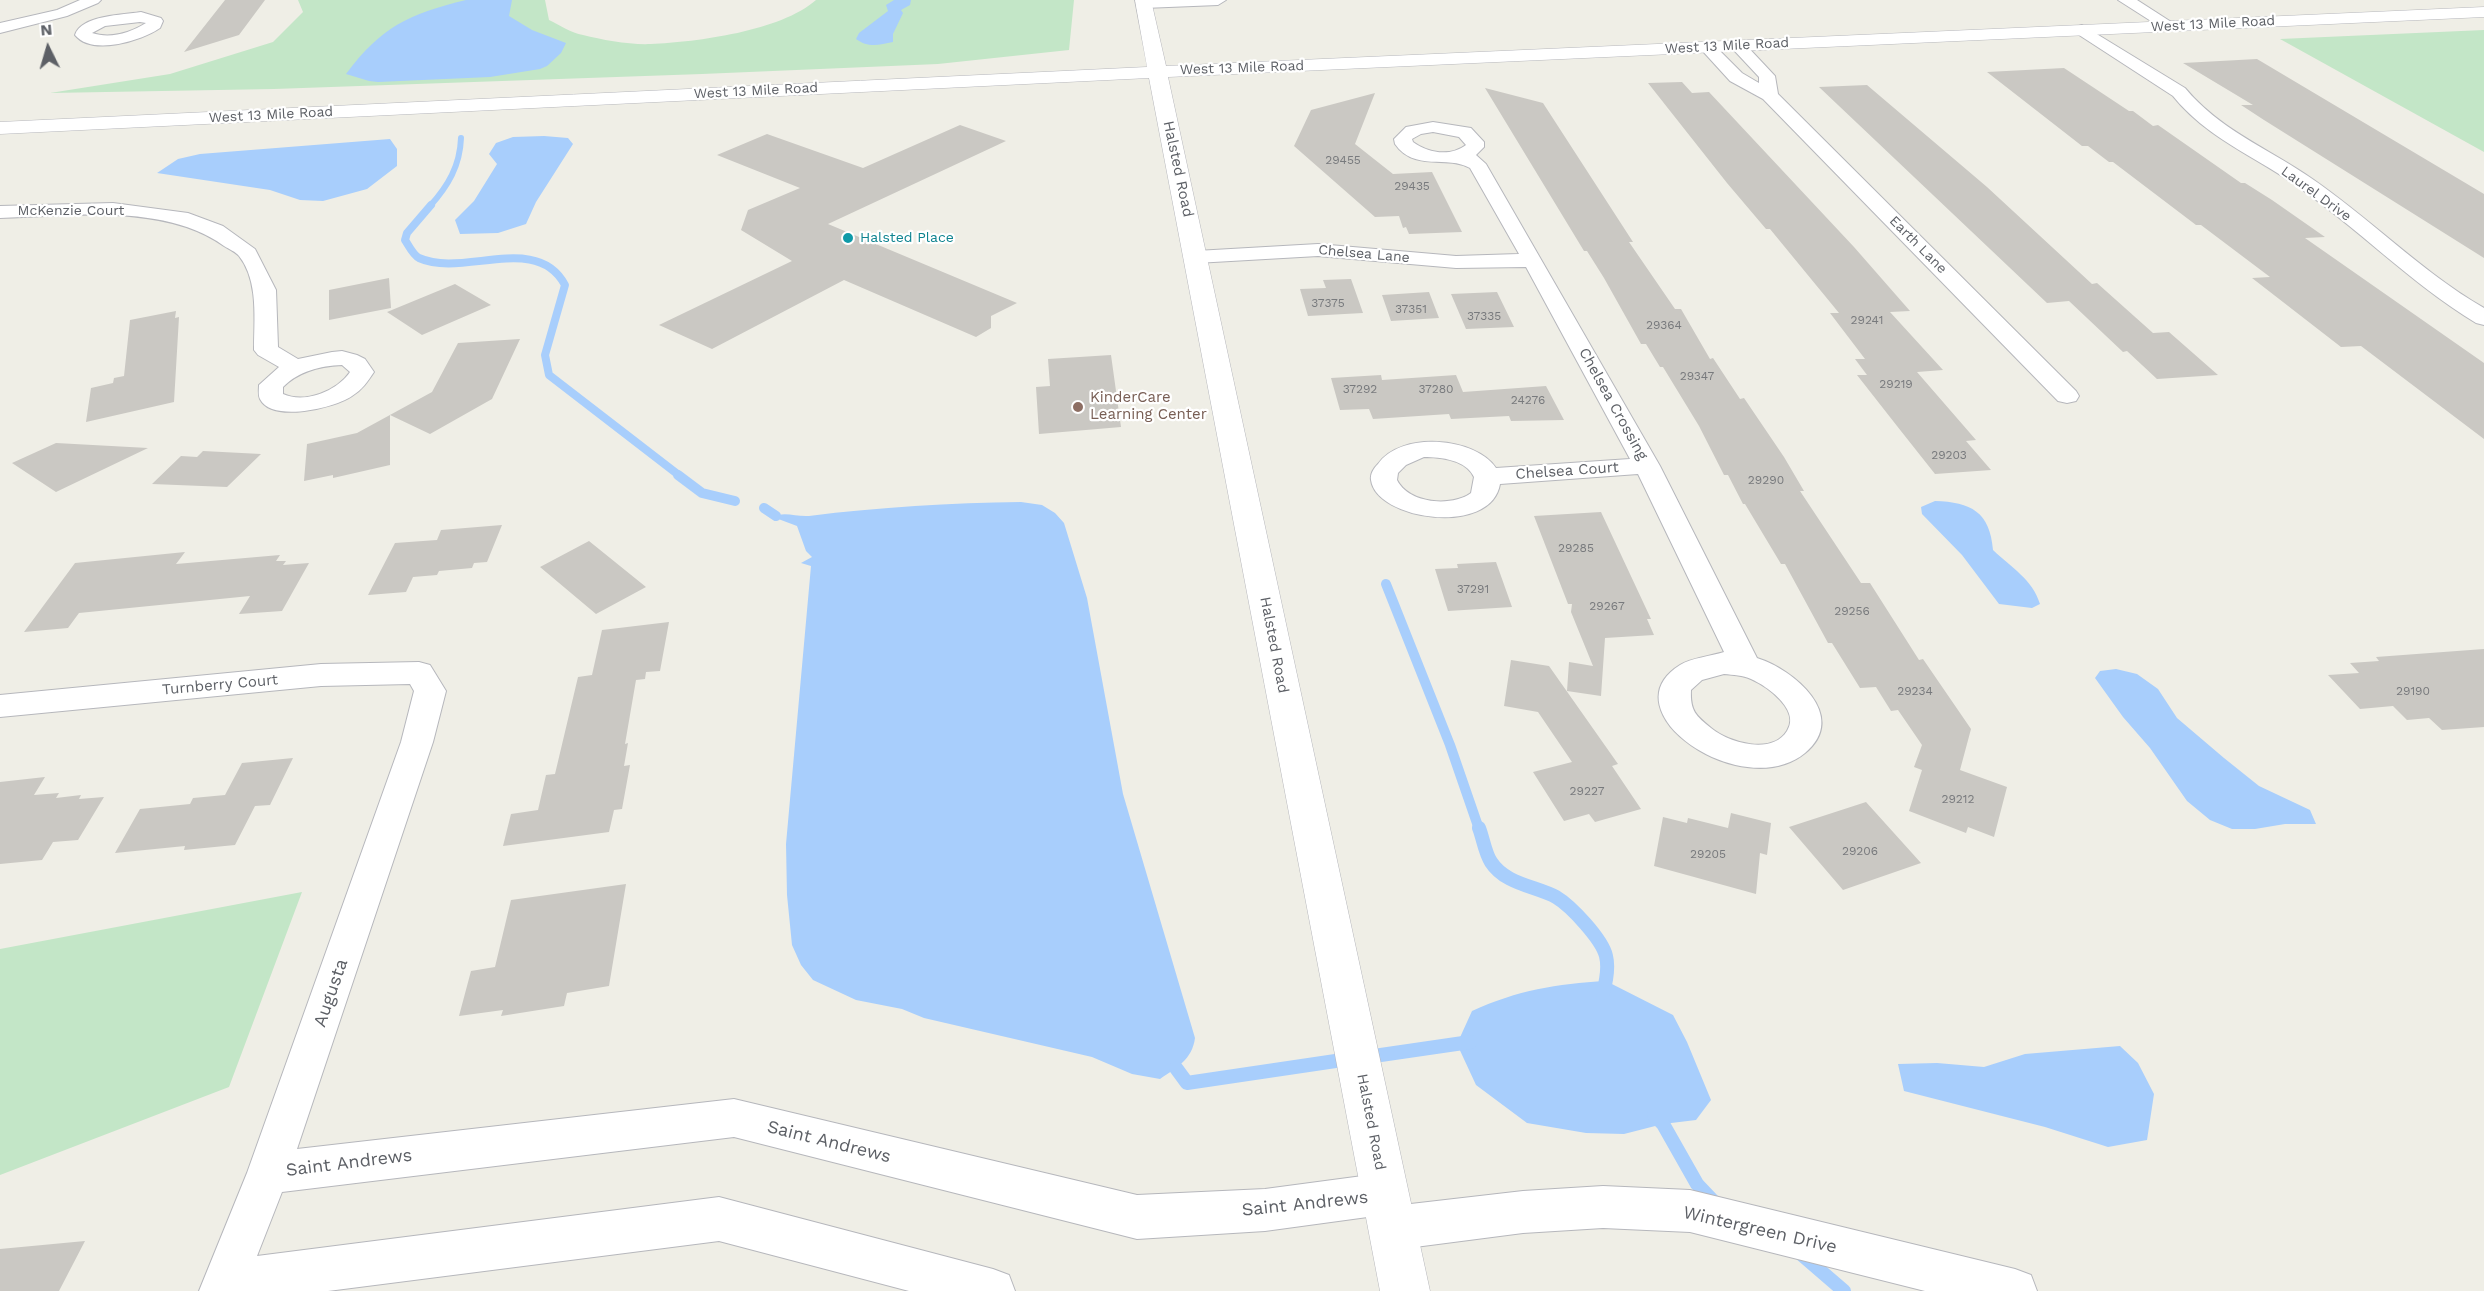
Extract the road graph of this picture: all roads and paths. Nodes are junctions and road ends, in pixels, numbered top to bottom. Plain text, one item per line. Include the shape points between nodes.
1 (93, 0) edge
2 (1218, 0) edge
3 (2126, 0) edge
4 (1143, 1) edge
5 (2484, 12) edge
6 (62, 13) junction
7 (101, 22) dead end
8 (2170, 27) junction
9 (0, 28) edge
10 (2083, 44) junction
11 (1738, 46) junction
12 (1707, 47) junction
13 (1157, 72) junction
14 (2146, 72) junction
15 (1769, 94) junction
16 (0, 128) edge
17 (1462, 155) dead end
18 (3, 215) edge
19 (1196, 257) junction
20 (1533, 260) junction
21 (2484, 318) edge
22 (296, 367) dead end
23 (2067, 396) dead end
24 (1647, 466) junction
25 (1487, 477) dead end
26 (1745, 665) dead end
27 (430, 690) joint
28 (0, 706) edge
29 (268, 1173) junction
30 (1389, 1211) junction
31 (223, 1287) edge
32 (993, 1291) edge
33 (1406, 1291) edge
34 (2015, 1291) edge

1 - 6 street
2 - 4 street
3 - 8 street
4 - 13 street, Halsted Road
5 - 8 street, West 13 Mile Road
6 - 7 street
6 - 9 street
8 - 10 street, West 13 Mile Road
10 - 11 street, West 13 Mile Road via 2055,32
10 - 14 street, Laurel Drive
10 - 14 street, Laurel Drive
11 - 12 street, West 13 Mile Road
11 - 15 street, Earth Lane via 1767,75
12 - 13 street, West 13 Mile Road
12 - 15 street, Earth Lane via 1736,77
13 - 16 street, West 13 Mile Road
13 - 19 street, Halsted Road
14 - 21 street, Laurel Drive via 2179,93 2218,130 2300,180 2403,262
15 - 23 street, Earth Lane
17 - 20 street, Chelsea Crossing via 1477,164
18 - 22 street, McKenzie Court via 113,209 181,217 216,230 248,253 265,290 266,351
19 - 20 street, Chelsea Lane via 1318,250 1456,262
19 - 30 street, Halsted Road
20 - 24 street, Chelsea Crossing
24 - 25 street, Chelsea Court
24 - 26 street, Chelsea Crossing
27 - 28 street, Turnberry Court via 419,673 321,675
27 - 29 street, Augusta via 417,742
29 - 30 street, Saint Andrews via 734,1118 1137,1218 1265,1210
29 - 31 street, Augusta
30 - 33 street, Halsted Road
30 - 34 street, Wintergreen Drive via 1523,1212 1603,1207 1690,1211
31 - 32 street via 719,1220

